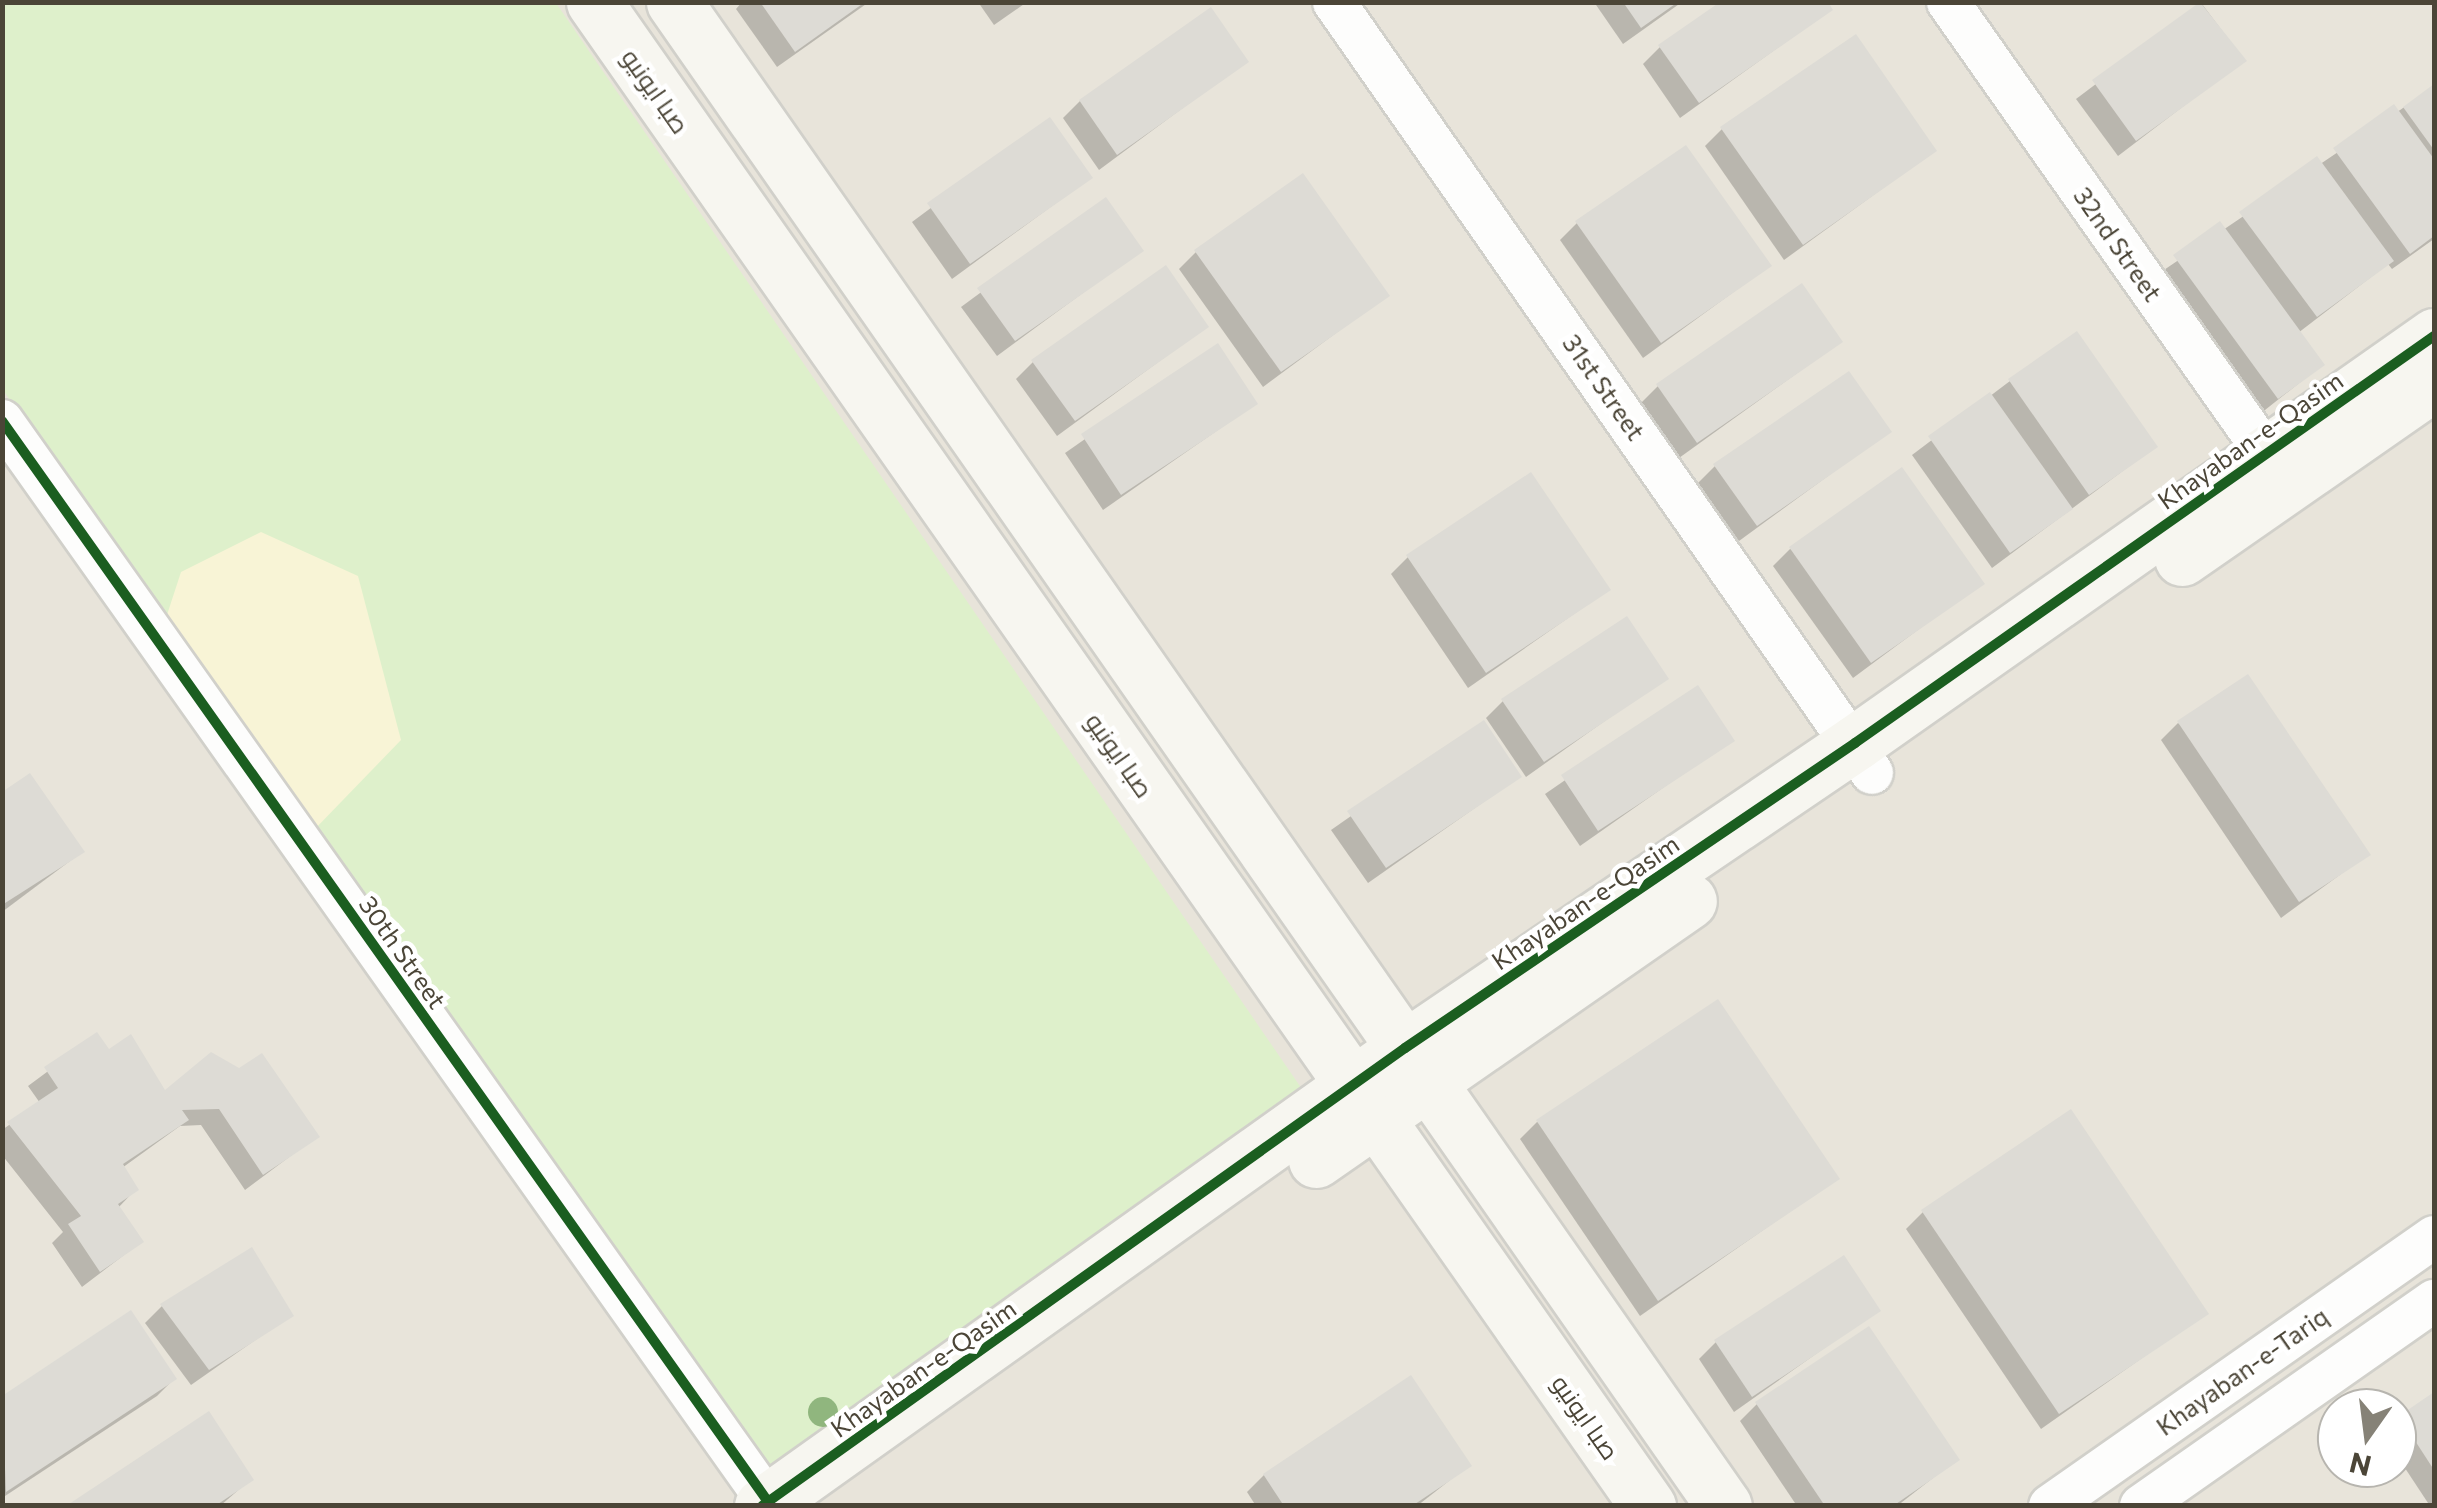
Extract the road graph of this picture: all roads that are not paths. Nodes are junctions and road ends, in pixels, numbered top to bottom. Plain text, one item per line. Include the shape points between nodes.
1 (594, 2) edge
2 (674, 2) edge
3 (1334, 2) edge
4 (1948, 2) edge
5 (2434, 336) edge
6 (2434, 383) edge
7 (2, 422) edge
8 (2277, 468) junction
9 (1864, 758) junction
10 (1417, 1065) junction
11 (1363, 1104) junction
12 (2434, 1237) edge
13 (2434, 1301) edge
14 (780, 1504) edge
15 (1648, 1506) edge
16 (1724, 1506) edge
17 (2050, 1506) edge
18 (2141, 1506) edge

1 - 11 main road, صبا ایونیو
2 - 10 main road
3 - 9 street, 31st Street
4 - 8 street, 32nd Street
5 - 8 main road, Khayaban-e-Qasim
6 - 8 main road, Khayaban-e-Qasim
7 - 14 street, 30th Street
8 - 9 main road, Khayaban-e-Qasim
9 - 10 main road, Khayaban-e-Qasim
10 - 11 main road, Khayaban-e-Qasim
10 - 16 main road
11 - 14 main road, Khayaban-e-Qasim
11 - 15 main road, صبا ایونیو
12 - 17 street, Khayaban-e-Tariq
13 - 18 street, Khayaban-e-Tariq

